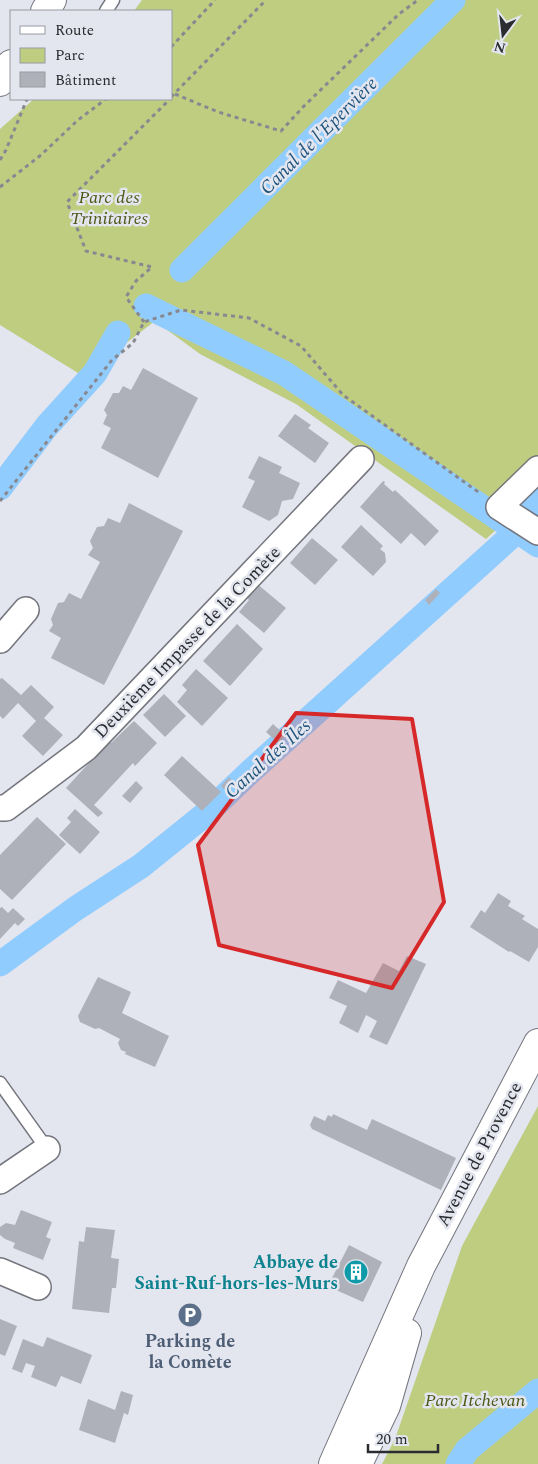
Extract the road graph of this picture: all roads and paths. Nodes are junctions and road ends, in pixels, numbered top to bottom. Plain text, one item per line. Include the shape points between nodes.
1 (215, 0) edge
2 (266, 0) edge
3 (418, 0) edge
4 (172, 46) edge
5 (175, 94) junction
6 (172, 96) edge
7 (27, 100) edge
8 (105, 100) edge
9 (168, 100) edge
10 (0, 160) edge
11 (0, 187) edge
12 (144, 322) junction
13 (362, 459) dead end
14 (538, 469) edge
15 (0, 501) edge
16 (499, 507) junction
17 (538, 532) edge
18 (26, 610) dead end
19 (0, 640) edge
20 (0, 808) edge
21 (538, 1043) edge
22 (0, 1083) edge
23 (47, 1149) joint
24 (0, 1181) edge
25 (421, 1266) junction
26 (0, 1270) edge
27 (38, 1287) dead end
28 (333, 1464) edge
29 (358, 1464) edge

1 - 4 path
2 - 5 path
3 - 5 path via 399,14 281,131 218,112
5 - 6 path
7 - 10 path
8 - 11 path
9 - 12 path via 67,202 86,252 152,267 136,280 126,297
12 - 15 path via 133,343 112,360
12 - 16 path via 181,310 249,318 302,346 343,395
13 - 20 street, Deuxième Impasse de la Comète via 86,748 6,808
14 - 16 street
16 - 17 street
18 - 19 street
21 - 25 main road, Avenue de Provence
22 - 23 lane
23 - 24 street
25 - 28 main road, Avenue de Provence
25 - 29 main road, Avenue de Provence via 409,1328 386,1406
26 - 27 street

